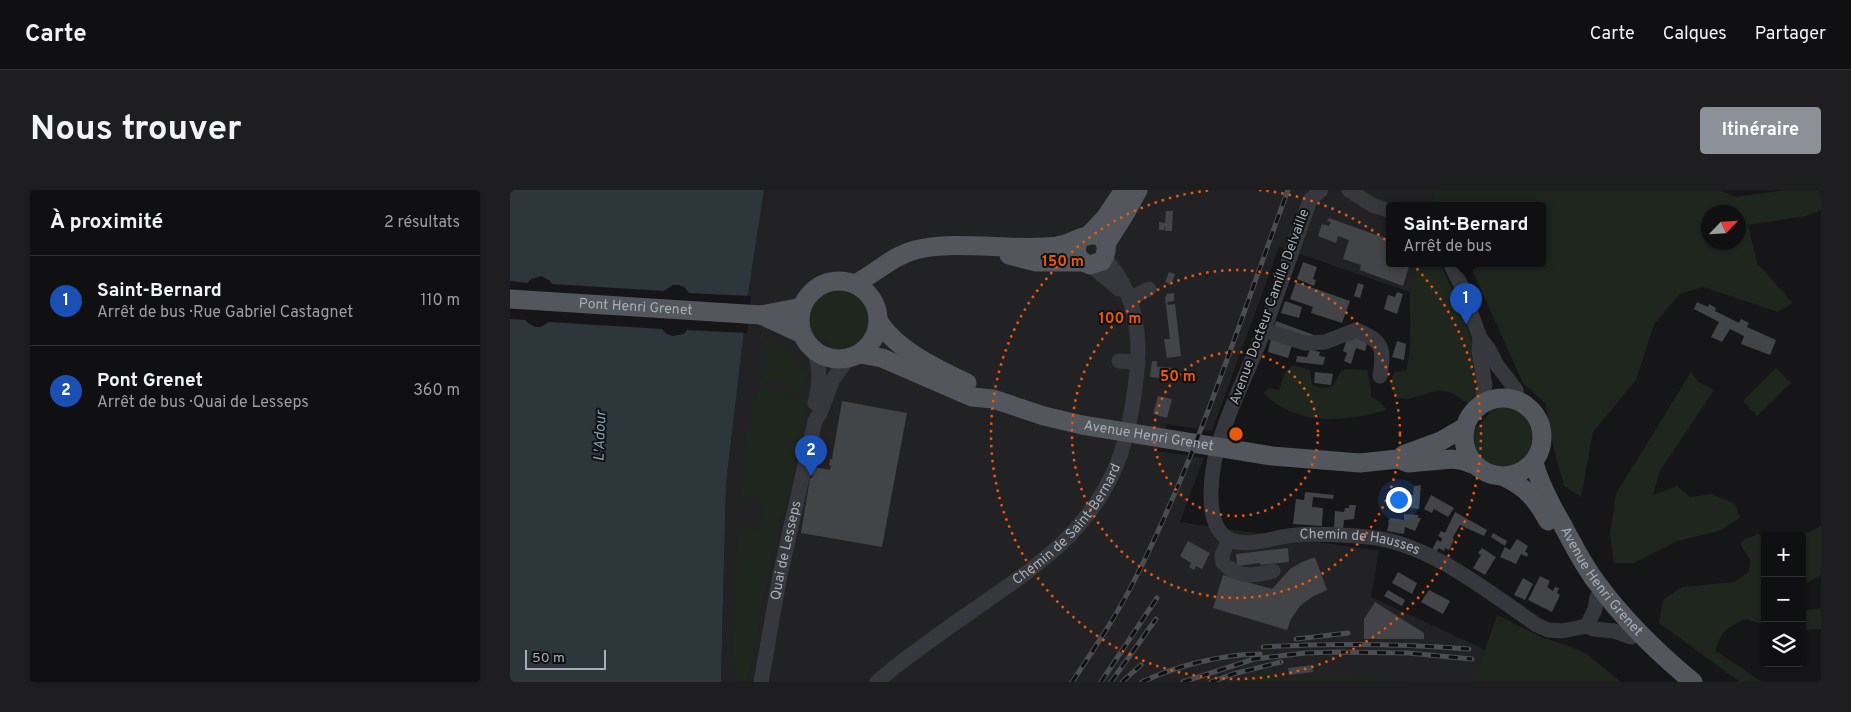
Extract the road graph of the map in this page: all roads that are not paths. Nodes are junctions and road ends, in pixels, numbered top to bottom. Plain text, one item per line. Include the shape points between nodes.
1 (1124, 190) edge
2 (1138, 190) edge
3 (1321, 190) edge
4 (1348, 190) edge
5 (1386, 210) edge
6 (1092, 250) junction
7 (888, 262) junction
8 (1452, 267) edge
9 (855, 284) junction
10 (1148, 289) dead end
11 (510, 299) edge
12 (1129, 299) junction
13 (875, 303) junction
14 (802, 307) junction
15 (773, 316) junction
16 (879, 322) junction
17 (1264, 330) junction
18 (802, 334) junction
19 (1480, 338) junction
20 (815, 351) junction
21 (854, 356) junction
22 (1119, 361) dead end
23 (1138, 362) junction
24 (1380, 376) dead end
25 (993, 400) junction
26 (1518, 400) junction
27 (1482, 404) junction
28 (815, 421) junction
29 (1465, 427) junction
30 (1398, 459) junction
31 (1534, 462) junction
32 (1475, 465) junction
33 (1504, 477) junction
34 (1229, 539) junction
35 (1273, 571) dead end
36 (1597, 596) junction
37 (1587, 626) junction
38 (1631, 637) junction
39 (761, 682) edge
40 (876, 682) edge
41 (1678, 682) edge
42 (1693, 682) edge

1 - 6 main road via 1105,218
2 - 6 main road via 1125,214
3 - 17 street, Avenue Docteur Camille Delvaille via 1310,200
4 - 5 street
6 - 7 main road via 1056,246 944,246 914,250
6 - 12 street, Chemin de Saint-Bernard via 1120,280
7 - 9 main road
7 - 13 main road via 877,285
8 - 19 street
9 - 13 main road
9 - 14 main road via 842,280 817,287
10 - 12 street
11 - 15 main road, Pont Henri Grenet
12 - 23 street, Chemin de Saint-Bernard via 1137,327
13 - 16 main road
14 - 15 main road, Pont Henri Grenet
14 - 18 main road via 799,321
15 - 18 main road, Pont Henri Grenet
16 - 21 main road via 873,340
16 - 25 main road, Avenue Henri Grenet via 895,341
17 - 24 street via 1305,343 1325,342 1356,330 1373,337 1381,346
17 - 34 street, Avenue Docteur Camille Delvaille via 1216,454 1210,504 1221,534
18 - 20 main road
19 - 26 street via 1516,390
19 - 27 street via 1485,385
20 - 21 main road via 836,360
20 - 28 street, Quai de Lesseps via 820,381 813,411
21 - 25 main road, Avenue Henri Grenet via 882,358 972,397
21 - 28 street, Quai de Lesseps via 833,379
22 - 23 street
23 - 40 street, Chemin de Saint-Bernard via 1132,413 1117,464 1102,493 1078,527 1029,571
25 - 30 main road, Avenue Henri Grenet via 1082,425 1265,454 1360,462
26 - 27 main road via 1500,398
26 - 31 main road via 1537,416 1542,427 1543,439
27 - 29 main road via 1471,414
28 - 39 street, Quai de Lesseps via 780,575
29 - 30 main road, Avenue Henri Grenet
29 - 32 main road via 1464,441
30 - 32 main road, Avenue Henri Grenet via 1408,463 1452,459
31 - 33 main road via 1526,470
31 - 42 main road, Avenue Henri Grenet via 1556,515 1596,582 1653,646
32 - 33 main road
33 - 36 main road, Avenue Henri Grenet via 1526,490 1538,503
34 - 35 street via 1222,563 1230,570 1252,576
34 - 37 street, Chemin de Hausses via 1257,541 1296,534 1379,539 1451,566 1548,630
36 - 37 street
36 - 38 main road, Avenue Henri Grenet
37 - 38 street, Chemin de Hausses via 1614,630
38 - 41 main road, Avenue Henri Grenet

